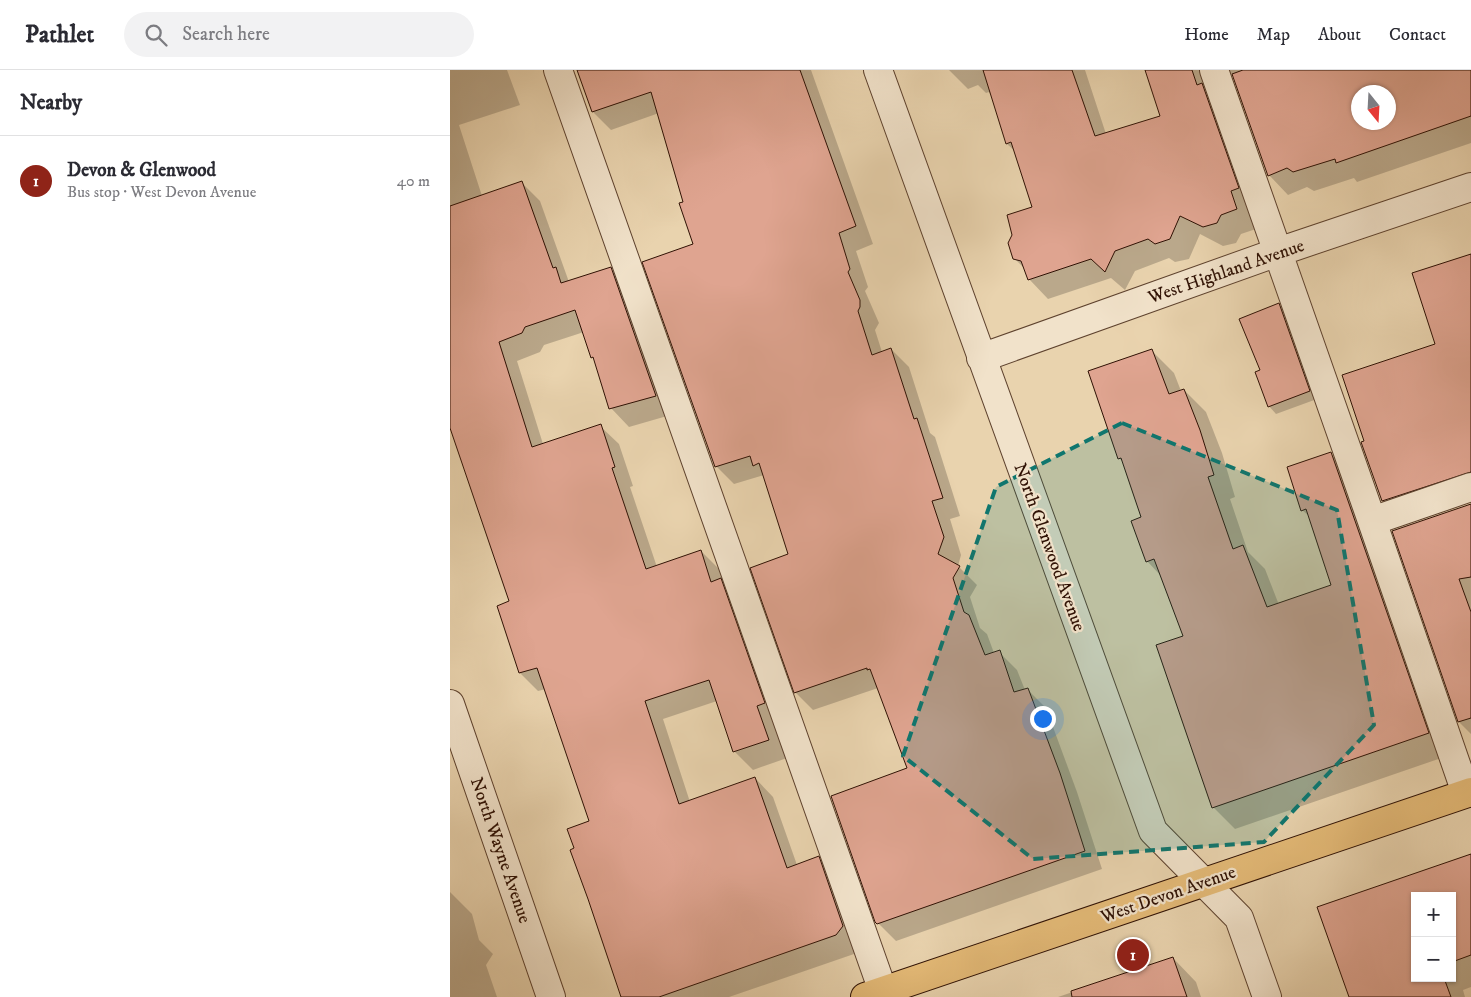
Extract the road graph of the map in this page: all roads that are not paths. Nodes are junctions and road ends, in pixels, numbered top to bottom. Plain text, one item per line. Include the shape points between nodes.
1 (558, 70) edge
2 (878, 70) edge
3 (1214, 70) edge
4 (1471, 188) edge
5 (1278, 252) junction
6 (981, 358) junction
7 (1471, 487) edge
8 (1372, 521) junction
9 (450, 704) edge
10 (1468, 792) edge
11 (1202, 882) junction
12 (874, 994) edge
13 (551, 997) edge
14 (1267, 997) edge

1 - 12 street
2 - 6 street, North Glenwood Avenue
3 - 5 street
4 - 5 street, West Highland Avenue
5 - 6 street, West Highland Avenue
5 - 8 street
6 - 11 street, North Glenwood Avenue via 1153,831
7 - 8 street
8 - 10 street
9 - 13 street, North Wayne Avenue
10 - 11 main road, West Devon Avenue
11 - 12 main road, West Devon Avenue
11 - 14 street, North Glenwood Avenue via 1239,918

